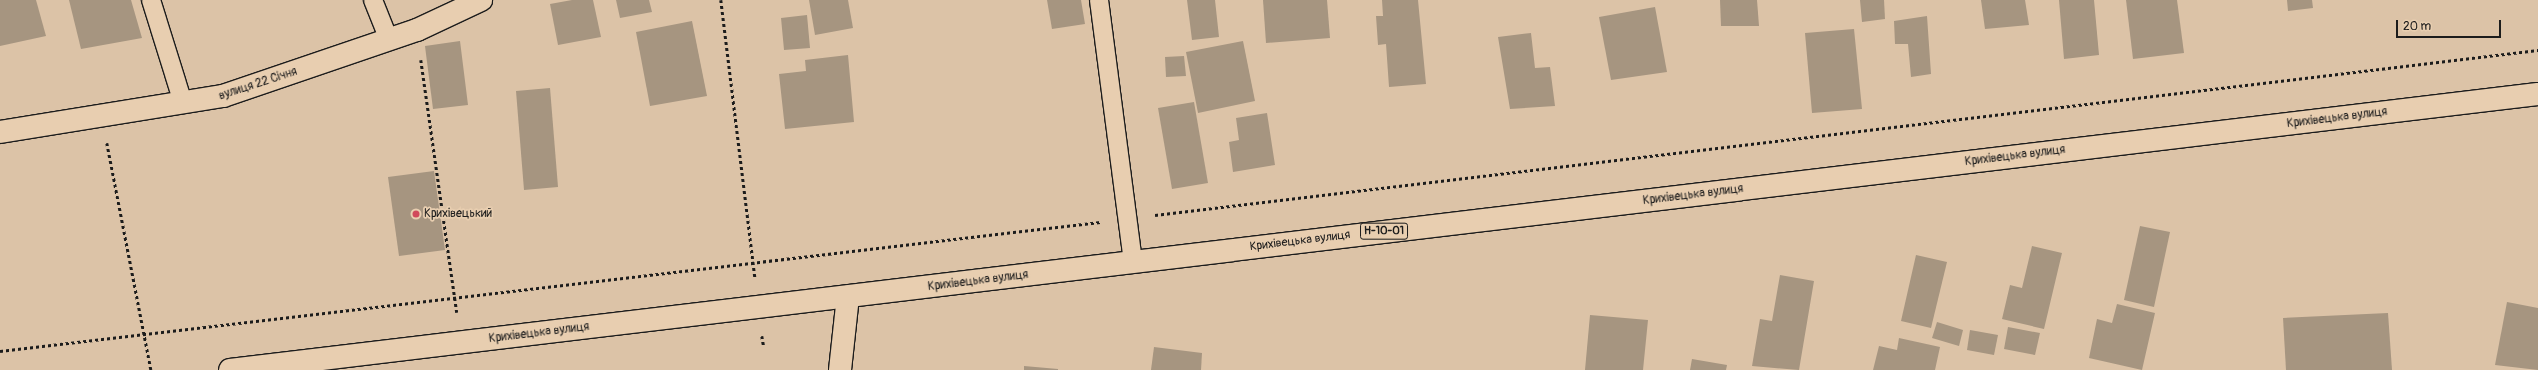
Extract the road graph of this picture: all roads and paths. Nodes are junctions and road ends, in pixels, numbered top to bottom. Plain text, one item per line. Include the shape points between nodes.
1 (151, 0) edge
2 (373, 0) edge
3 (481, 0) edge
4 (721, 0) edge
5 (1099, 0) edge
6 (417, 30) junction
7 (389, 40) junction
8 (2538, 50) edge
9 (2538, 94) edge
10 (183, 103) junction
11 (102, 116) junction
12 (0, 132) edge
13 (1128, 218) junction
14 (1133, 261) junction
15 (753, 262) junction
16 (454, 295) junction
17 (848, 296) junction
18 (758, 305) junction
19 (144, 333) junction
20 (461, 343) junction
21 (764, 347) dead end
22 (0, 351) edge
23 (151, 370) edge
24 (230, 370) edge
25 (840, 370) edge

1 - 10 lane
2 - 7 lane
3 - 6 main road, вулиця 22 Січня
4 - 15 path
5 - 13 lane
6 - 7 main road, вулиця 22 Січня
6 - 16 path
7 - 10 main road, вулиця 22 Січня via 223,96
8 - 13 path
9 - 14 main road, Крихівецька вулиця / Н-10-01
10 - 11 main road, вулиця 22 Січня
11 - 12 main road, вулиця 22 Січня
11 - 19 path
13 - 14 lane
13 - 15 path
14 - 17 main road, Крихівецька вулиця / Н-10-01
15 - 16 path
15 - 18 path
16 - 19 path
16 - 20 path
17 - 18 main road, Крихівецька вулиця / Н-10-01
17 - 25 main road
18 - 20 main road, Крихівецька вулиця / Н-10-01
18 - 21 path
19 - 22 path
19 - 23 path
20 - 24 main road, Крихівецька вулиця / Н-10-01

